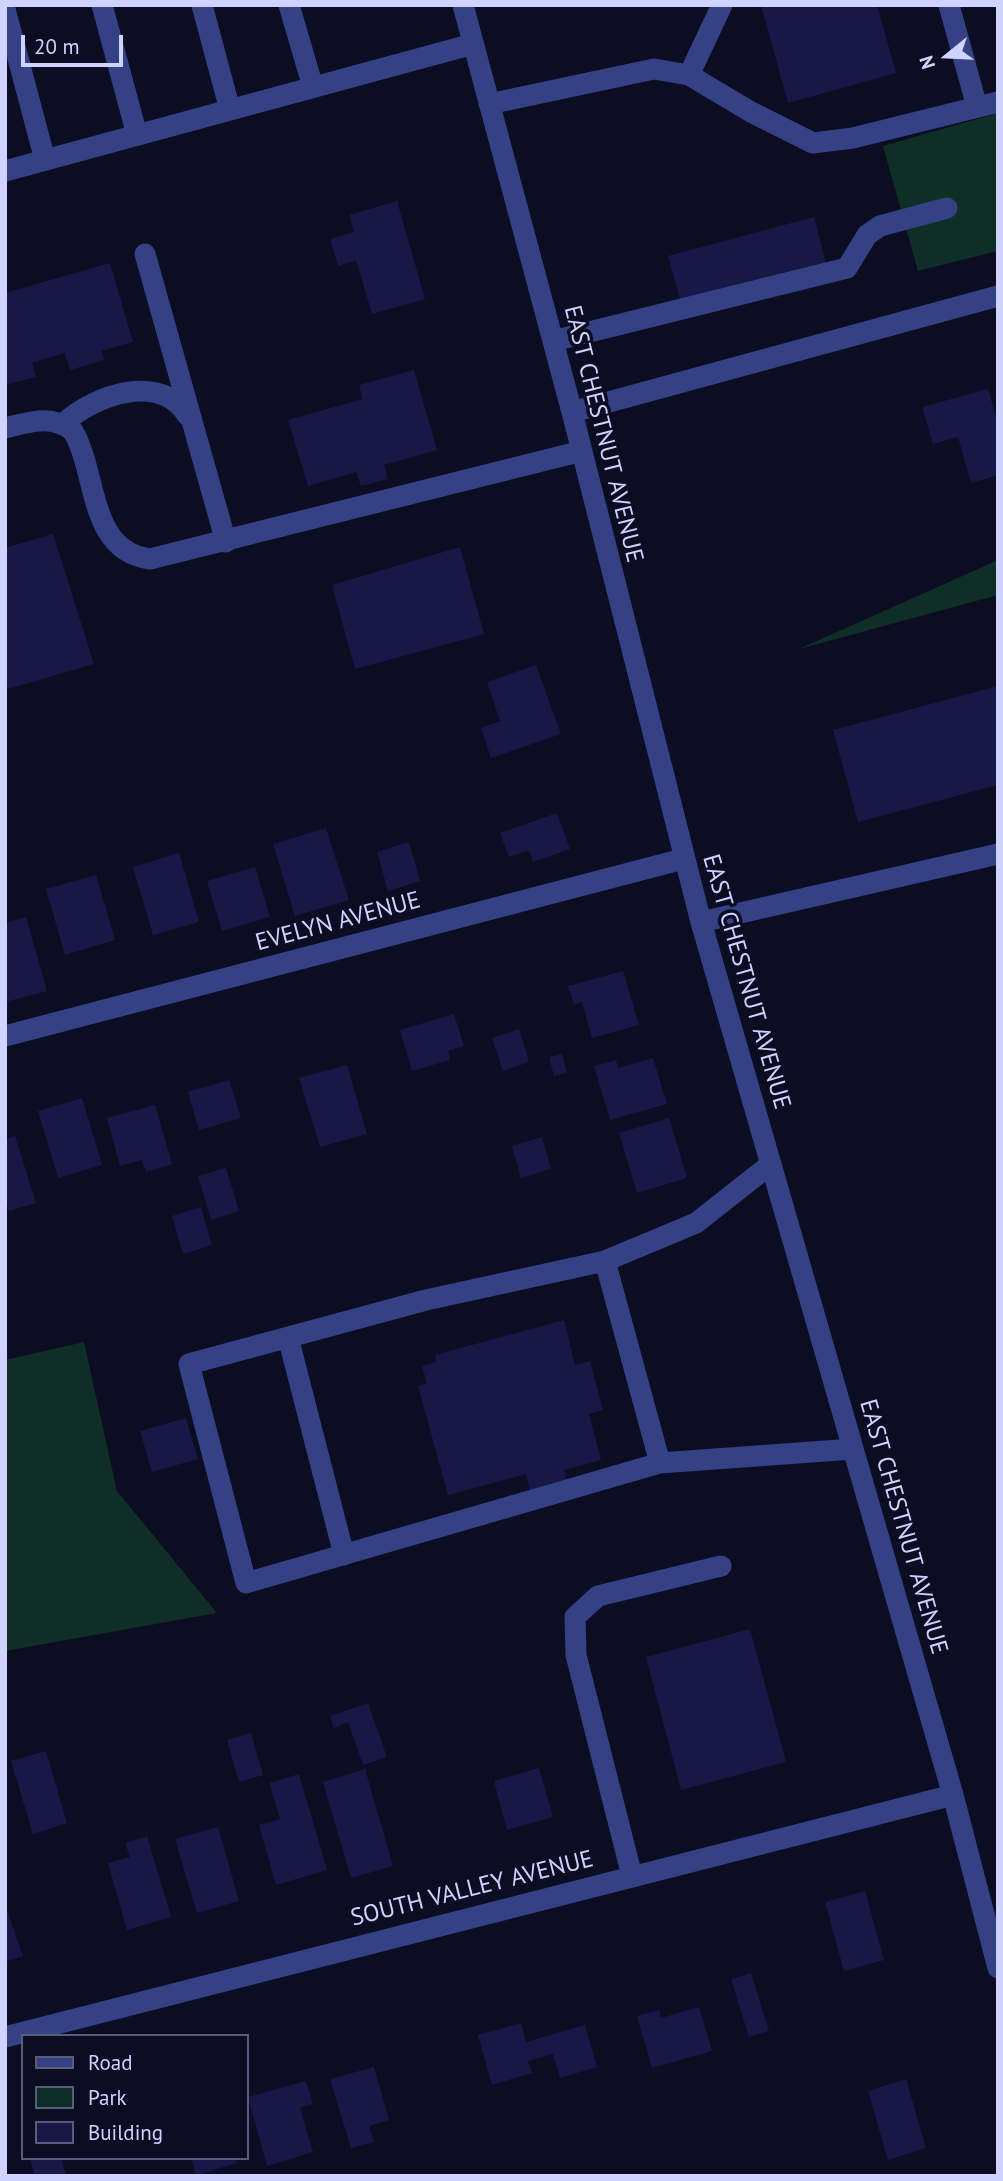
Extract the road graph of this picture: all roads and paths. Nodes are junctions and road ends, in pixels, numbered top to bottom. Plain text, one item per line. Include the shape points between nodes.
1 (102, 5) edge
2 (202, 5) edge
3 (289, 5) edge
4 (463, 5) edge
5 (722, 5) edge
6 (949, 5) edge
7 (5, 9) edge
8 (473, 44) junction
9 (689, 75) junction
10 (313, 87) junction
11 (489, 104) junction
12 (988, 105) edge
13 (230, 110) junction
14 (136, 135) junction
15 (45, 160) junction
16 (5, 171) edge
17 (947, 208) dead end
18 (145, 254) dead end
19 (998, 296) edge
20 (553, 341) junction
21 (572, 412) junction
22 (192, 422) junction
23 (64, 423) junction
24 (5, 428) edge
25 (582, 452) junction
26 (226, 542) junction
27 (998, 854) edge
28 (683, 859) junction
29 (701, 922) junction
30 (5, 1036) edge
31 (771, 1164) junction
32 (605, 1261) junction
33 (288, 1337) junction
34 (853, 1449) junction
35 (660, 1463) junction
36 (344, 1555) junction
37 (721, 1566) dead end
38 (953, 1795) junction
39 (632, 1875) junction
40 (988, 1892) edge
41 (998, 1968) edge
42 (5, 2037) edge

1 - 14 street
2 - 13 street
3 - 10 street
4 - 8 street, EAST CHESTNUT AVENUE
5 - 9 street
6 - 12 street
7 - 15 street
8 - 10 street
8 - 11 street, EAST CHESTNUT AVENUE
9 - 11 street via 654,69
9 - 12 street via 813,143 853,138
10 - 13 street
11 - 20 street, EAST CHESTNUT AVENUE
13 - 14 street
14 - 15 street
15 - 16 street
17 - 20 street via 880,226 867,235 847,268
18 - 22 street
19 - 21 street
20 - 21 street, EAST CHESTNUT AVENUE
21 - 25 street, EAST CHESTNUT AVENUE
22 - 23 street via 173,397 144,390 83,408
22 - 26 street
23 - 24 street via 46,419
23 - 26 street via 78,440 108,535 121,549 150,559
25 - 26 street
25 - 28 street, EAST CHESTNUT AVENUE
27 - 29 street
28 - 29 street, EAST CHESTNUT AVENUE
28 - 30 street, EVELYN AVENUE
29 - 31 street, EAST CHESTNUT AVENUE
31 - 32 street via 696,1223
31 - 34 street, EAST CHESTNUT AVENUE
32 - 33 street via 426,1300
32 - 35 street
33 - 36 street
33 - 36 street via 189,1364 246,1583
34 - 35 street
34 - 38 street, EAST CHESTNUT AVENUE
35 - 36 street
37 - 39 street via 598,1596 575,1618 576,1655
38 - 39 street, SOUTH VALLEY AVENUE
38 - 40 street, EAST CHESTNUT AVENUE
39 - 42 street, SOUTH VALLEY AVENUE
40 - 41 street, EAST CHESTNUT AVENUE

